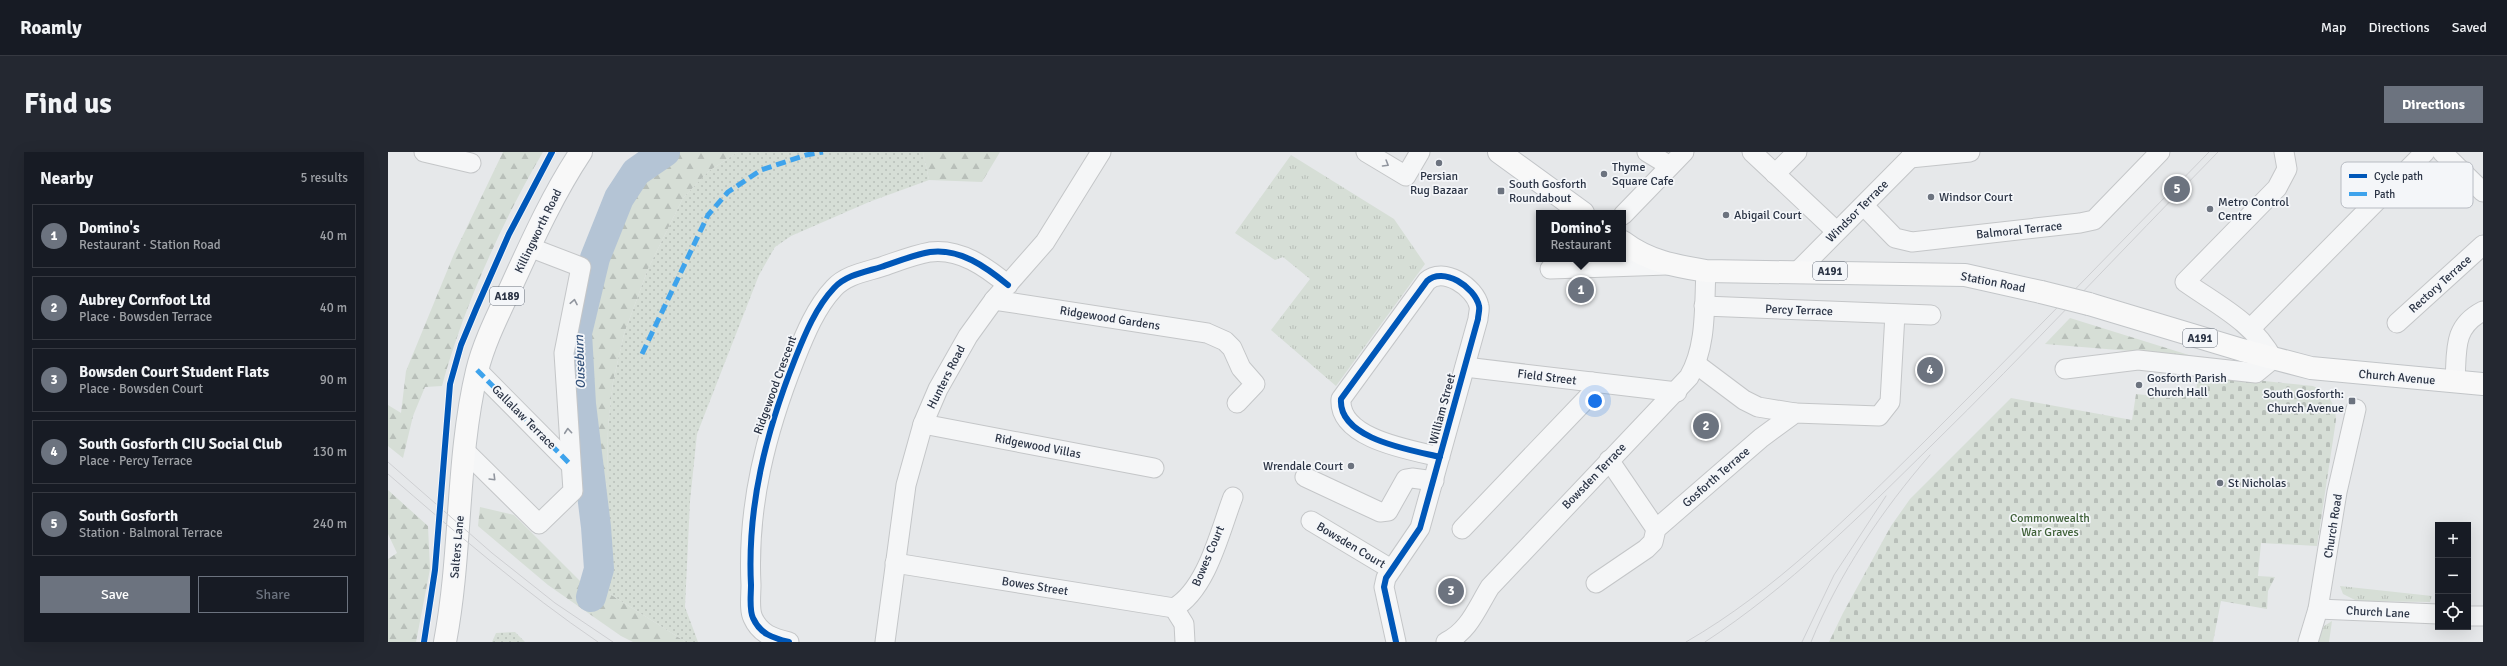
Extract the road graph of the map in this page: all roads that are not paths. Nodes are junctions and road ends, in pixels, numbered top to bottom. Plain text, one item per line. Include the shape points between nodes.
1 (424, 152) edge
2 (581, 152) edge
3 (1101, 152) edge
4 (1366, 152) edge
5 (1420, 152) edge
6 (1499, 152) edge
7 (1647, 152) edge
8 (1684, 152) edge
9 (1752, 152) edge
10 (1796, 152) edge
11 (1970, 152) edge
12 (2160, 152) edge
13 (2284, 152) edge
14 (2425, 152) edge
15 (2442, 152) edge
16 (1913, 155) edge
17 (2415, 162) edge
18 (2452, 162) edge
19 (471, 163) dead end
20 (1670, 166) junction
21 (1775, 174) junction
22 (2473, 182) edge
23 (2483, 192) edge
24 (1864, 206) junction
25 (2370, 208) edge
26 (1579, 210) edge
27 (1626, 212) edge
28 (1836, 231) junction
29 (1626, 244) edge
30 (2483, 245) edge
31 (529, 247) junction
32 (1667, 265) junction
33 (1550, 269) dead end
34 (1706, 271) junction
35 (1798, 271) junction
36 (1008, 285) junction
37 (994, 300) junction
38 (1704, 306) junction
39 (2483, 311) edge
40 (1895, 314) junction
41 (1931, 315) dead end
42 (2397, 323) dead end
43 (2251, 328) junction
44 (2273, 359) junction
45 (1696, 364) junction
46 (1465, 367) junction
47 (2311, 368) joint
48 (2065, 369) dead end
49 (477, 370) junction
50 (1592, 382) junction
51 (2455, 382) junction
52 (2483, 384) edge
53 (1677, 392) junction
54 (1237, 403) dead end
55 (2356, 409) dead end
56 (1795, 413) junction
57 (923, 424) junction
58 (466, 451) junction
59 (1440, 457) junction
60 (1609, 460) junction
61 (570, 464) junction
62 (1154, 468) dead end
63 (1305, 478) dead end
64 (1434, 481) junction
65 (1233, 497) dead end
66 (1310, 521) dead end
67 (1420, 528) joint
68 (1462, 529) dead end
69 (1656, 529) junction
70 (896, 563) junction
71 (1391, 569) junction
72 (1596, 583) dead end
73 (1174, 608) junction
74 (2318, 609) junction
75 (2435, 614) edge
76 (2471, 616) edge
77 (2483, 616) edge
78 (445, 642) edge
79 (789, 642) edge
80 (885, 642) edge
81 (1185, 642) edge
82 (1396, 642) edge
83 (1446, 642) edge
84 (2308, 642) edge

1 - 19 street
2 - 31 main road, Killingworth Road / A189 via 565,176
3 - 36 street, Hunters Road via 1045,242
4 -> 5 street via 1406,176
6 - 26 main road
7 - 20 street
8 - 20 street
9 - 21 street
10 - 21 street
11 - 16 street
12 - 24 street, Balmoral Terrace via 2094,220 2080,223 1912,242 1895,238
13 - 43 street via 2287,169 2277,188 2185,282
14 - 17 street
15 - 18 street
16 - 24 street, Windsor Terrace
20 - 27 street
21 - 28 street
22 - 23 street
24 - 28 street, Windsor Terrace
25 - 43 street
28 - 35 street, Windsor Terrace
29 - 32 main road, Station Road / A191 via 1636,252
30 - 42 street, Rectory Terrace
31 - 49 main road, Killingworth Road / A189
61 -> 31 street via 564,353 581,267
32 - 33 street
32 - 34 main road, Station Road / A191
34 - 35 main road, Station Road / A191
34 - 38 street, Bowsden Terrace
35 - 44 main road, Station Road / A191, bridge via 1965,275 2089,304
36 - 37 street, Hunters Road
36 - 79 street, Ridgewood Crescent via 982,264 955,254 931,252 853,275 836,286 823,301 781,394 763,453 752,513 752,617 761,631
37 - 54 street, Ridgewood Gardens via 1207,333 1225,341 1232,348 1241,368 1254,384
37 - 57 street, Hunters Road via 968,336 938,389
38 - 40 street, Percy Terrace
38 - 45 street, Bowsden Terrace via 1701,347
39 - 51 street via 2470,318 2459,332
40 - 41 street, Percy Terrace
40 - 56 street via 1890,402 1879,416
43 - 44 street
44 - 47 main road, Station Road / A191
44 - 48 street via 2256,373 2138,360
45 - 53 street, Bowsden Terrace
45 - 56 street via 1744,400 1758,407
46 - 50 street, Field Street
46 - 59 street, William Street
46 - 59 street, William Street via 1479,306 1470,291 1454,278 1441,275 1431,277 1341,399 1340,409 1344,417 1360,431 1381,442
47 - 51 main road, Church Avenue / A191
49 - 58 main road, Killingworth Road / A189
49 - 61 street, Gallalaw Terrace
50 - 53 street, Field Street
50 - 68 street via 1591,394
51 - 52 main road, Church Avenue / A191
53 - 60 street, Bowsden Terrace
55 - 74 street, Church Road via 2337,492
56 - 69 street, Gosforth Terrace via 1761,438
57 - 62 street, Ridgewood Villas
57 - 70 street, Hunters Road via 906,485
58 -> 61 street via 539,524 573,491
58 - 78 main road, Salters Lane / A189 via 452,606
59 - 64 street, William Street
60 - 69 street
60 - 83 street, Bowsden Terrace via 1490,587 1469,624 1458,636
63 - 64 street via 1380,512 1388,511 1392,506 1406,479
64 - 67 street, William Street
65 - 73 street, Bowes Court via 1202,578 1192,593
66 - 71 street, Bowsden Court
67 - 71 street, Bowsden Court
69 - 72 street, Gosforth Terrace via 1652,542 1646,549
70 - 73 street, Bowes Street
70 - 80 street, Hunters Road
71 - 82 street, Bowsden Court via 1384,587
73 - 81 street via 1184,624
74 - 75 street, Church Lane
74 - 84 street, Church Road
76 - 77 street

